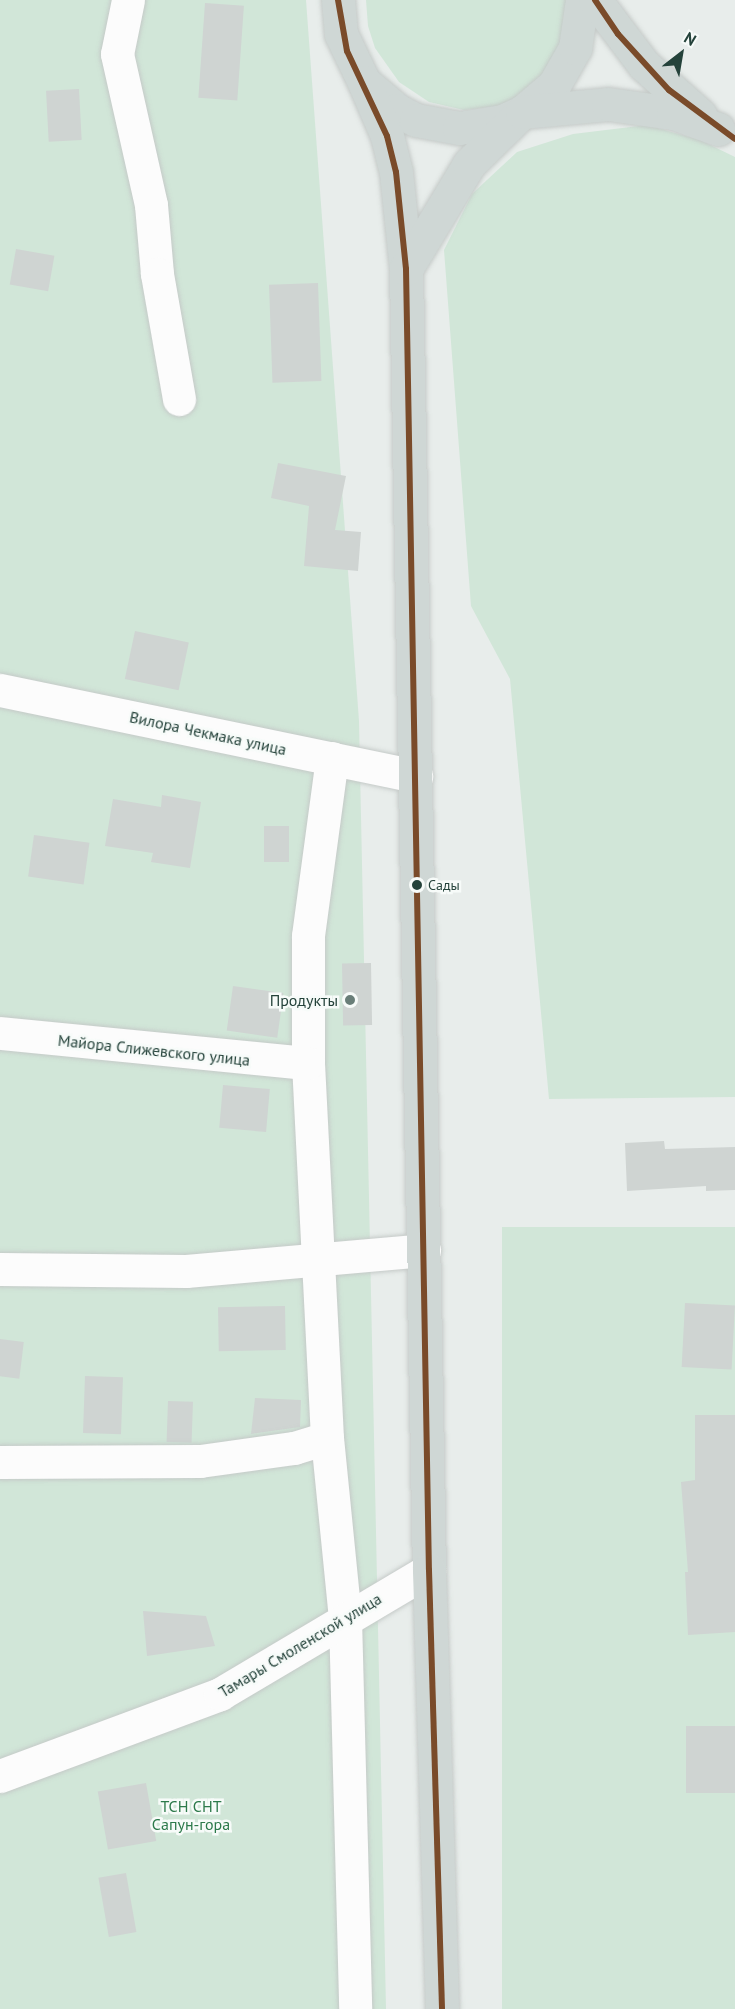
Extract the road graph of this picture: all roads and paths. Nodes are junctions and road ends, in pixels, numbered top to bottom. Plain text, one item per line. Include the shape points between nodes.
1 (128, 0) edge
2 (582, 0) edge
3 (595, 0) edge
4 (335, 6) edge
5 (364, 82) junction
6 (522, 112) junction
7 (726, 134) edge
8 (406, 269) junction
9 (179, 399) dead end
10 (0, 690) edge
11 (332, 758) junction
12 (416, 776) junction
13 (0, 1033) edge
14 (308, 1063) junction
15 (424, 1250) junction
16 (319, 1258) junction
17 (0, 1269) edge
18 (327, 1438) junction
19 (0, 1462) edge
20 (429, 1570) junction
21 (345, 1618) junction
22 (0, 1776) edge
23 (355, 2009) edge
24 (442, 2009) edge

1 - 9 street via 117,54 152,205 157,274
2 - 6 main road via 581,28 566,67 554,85
3 - 7 main road via 644,65
4 - 5 main road via 347,51
5 - 6 main road via 397,110 437,126 481,126
5 - 8 main road via 396,172
6 - 7 main road via 608,104 673,113
6 - 8 main road via 469,164
8 - 12 main road
10 - 11 street, Вилора Чекмака улица
11 - 12 street, Вилора Чекмака улица
11 - 14 street via 308,936
12 - 15 main road
13 - 14 street, Майора Слижевского улица
14 - 16 street
15 - 16 street
15 - 20 main road
16 - 17 street via 186,1271
16 - 18 street
18 - 19 street via 294,1448 200,1461
18 - 21 street
20 - 21 street, Тамары Смоленской улица
20 - 24 main road
21 - 22 street, Тамары Смоленской улица via 220,1694
21 - 23 street

